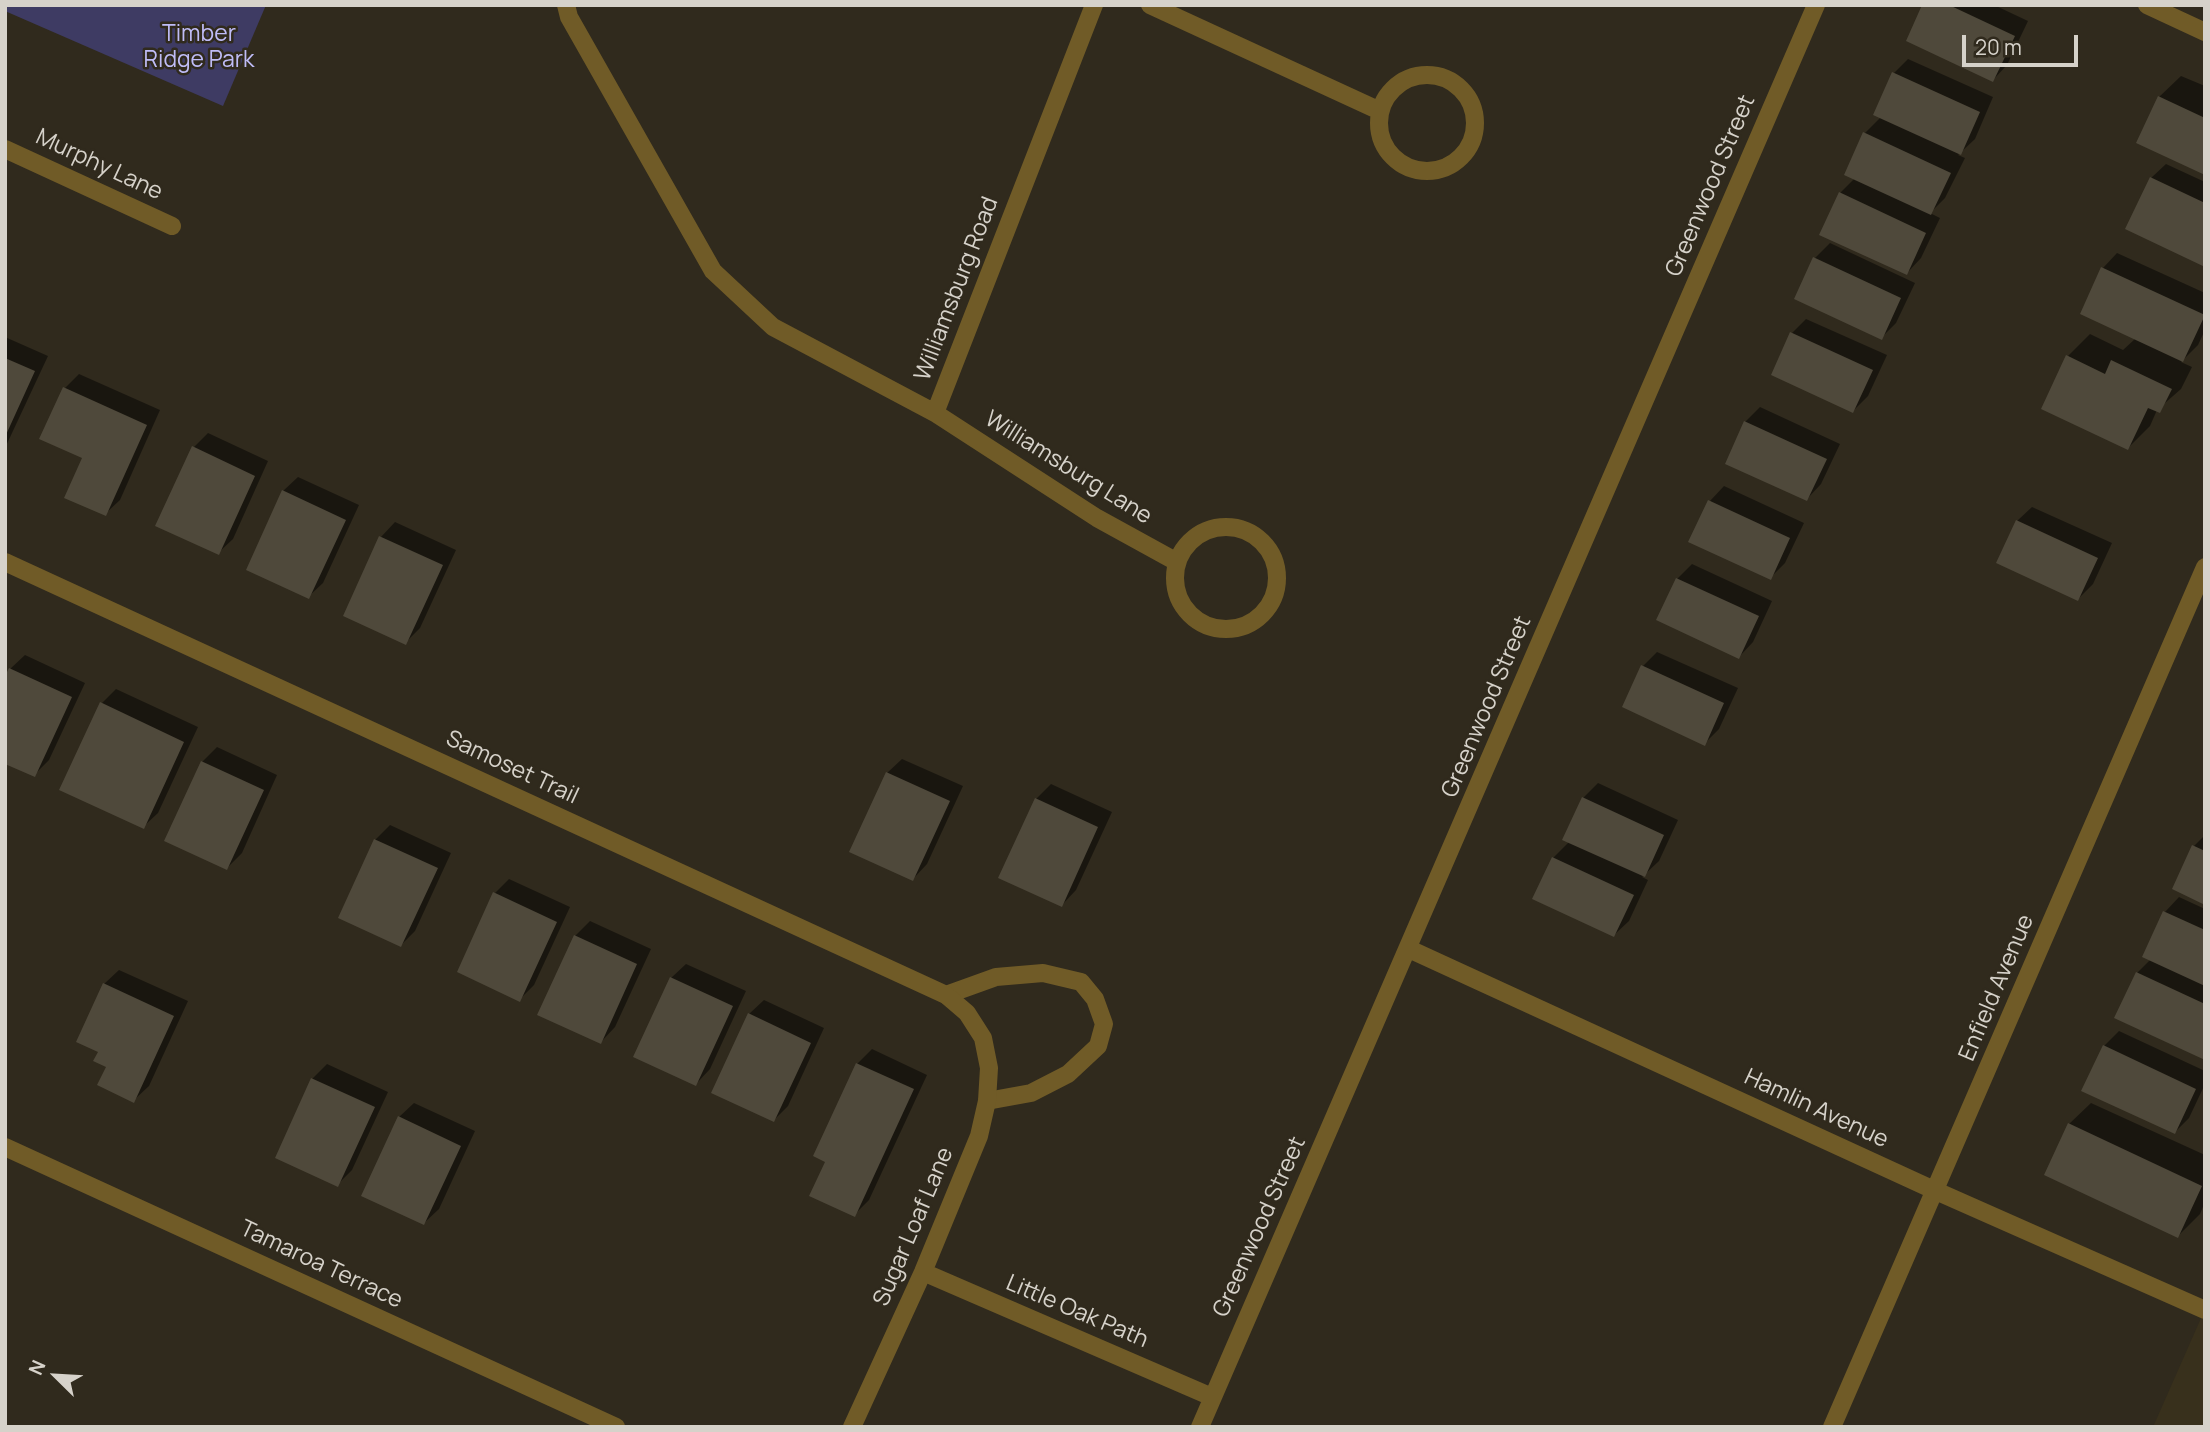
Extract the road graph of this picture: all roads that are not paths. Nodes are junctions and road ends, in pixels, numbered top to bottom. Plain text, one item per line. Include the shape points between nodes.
1 (566, 5) edge
2 (1094, 5) edge
3 (1150, 5) edge
4 (1816, 5) edge
5 (2147, 5) edge
6 (2205, 32) edge
7 (1380, 111) junction
8 (5, 149) edge
9 (172, 226) dead end
10 (935, 413) junction
11 (5, 562) edge
12 (1177, 562) junction
13 (2205, 567) edge
14 (1409, 949) junction
15 (946, 995) junction
16 (983, 1038) joint
17 (987, 1101) junction
18 (5, 1147) edge
19 (1936, 1191) junction
20 (923, 1272) junction
21 (2204, 1307) edge
22 (1212, 1397) junction
23 (616, 1427) edge
24 (852, 1427) edge
25 (1200, 1427) edge
26 (1832, 1427) edge

1 - 10 street, Williamsburg Road via 713,271 774,327
2 - 10 street, Williamsburg Road
3 - 7 street
4 - 14 street, Greenwood Street
5 - 6 street
7 - 7 street via 1386,148 1401,164 1415,170 1431,171 1452,164 1474,134 1471,102 1461,88 1438,77 1414,76 1399,84
8 - 9 street, Murphy Lane
10 - 12 street, Williamsburg Lane via 1097,518
11 - 15 street, Samoset Trail
12 - 12 street via 1174,578 1184,608 1210,627 1226,630 1256,620 1275,593 1273,558 1249,532 1232,527 1206,531 1185,547
13 - 19 street, Enfield Avenue
14 - 19 street, Hamlin Avenue
14 - 22 street, Greenwood Street
15 - 16 street, Samoset Trail via 967,1013
15 - 17 street via 996,977 1043,973 1081,982 1095,999 1104,1024 1098,1046 1079,1065 1031,1093
16 - 17 street, Sugar Loaf Lane via 989,1068
17 - 20 street, Sugar Loaf Lane via 979,1136
18 - 23 street, Tamaroa Terrace
19 - 21 street, Hamlin Avenue
19 - 26 street, Enfield Avenue
20 - 22 street, Little Oak Path
20 - 24 street, Sugar Loaf Lane
22 - 25 street, Greenwood Street

